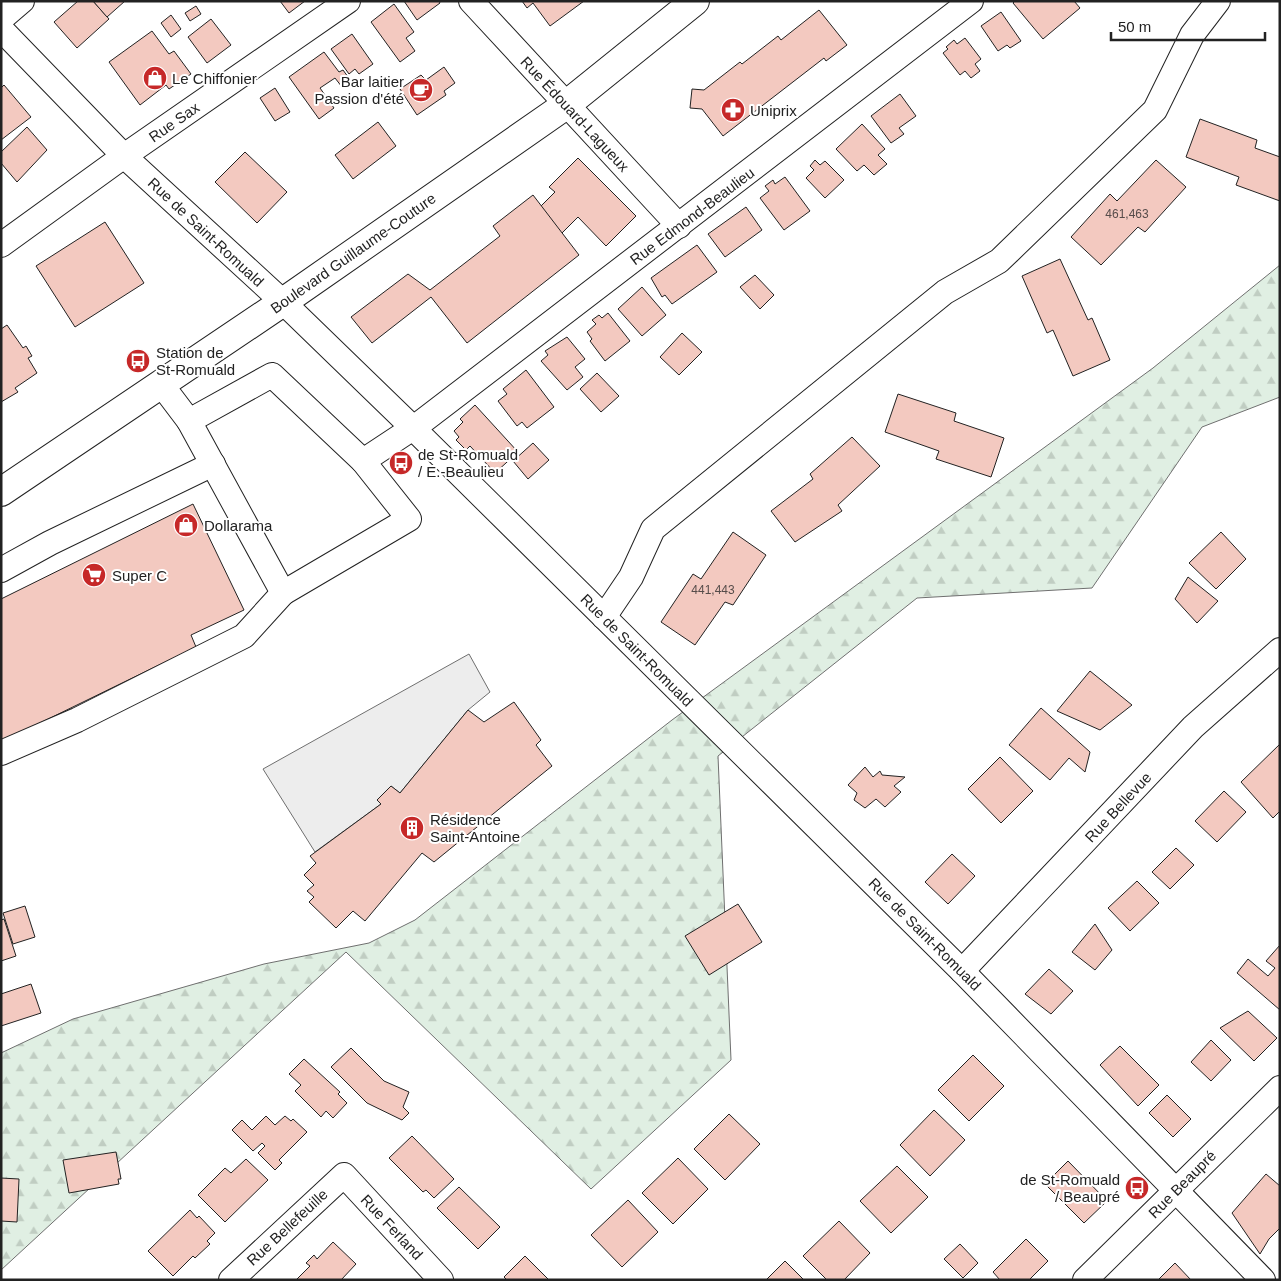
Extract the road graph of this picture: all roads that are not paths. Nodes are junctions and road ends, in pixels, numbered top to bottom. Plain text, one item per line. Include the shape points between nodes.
1 (22, 1) edge
2 (348, 1) edge
3 (471, 1) edge
4 (695, 1) edge
5 (971, 1) edge
6 (1218, 1) edge
7 (1, 19) edge
8 (1, 29) edge
9 (566, 104) junction
10 (124, 156) junction
11 (679, 226) junction
12 (1, 245) edge
13 (283, 302) junction
14 (161, 384) junction
15 (189, 421) junction
16 (413, 428) junction
17 (363, 461) junction
18 (213, 464) junction
19 (1, 492) edge
20 (1, 570) edge
21 (283, 593) junction
22 (604, 617) junction
23 (1280, 650) edge
24 (1, 753) edge
25 (962, 971) junction
26 (1280, 1088) edge
27 (344, 1175) joint
28 (1176, 1191) junction
29 (231, 1280) edge
30 (441, 1280) edge
31 (1085, 1280) edge
32 (1263, 1280) edge

1 - 7 street
2 - 10 street, Rue Sax
3 - 9 street, Rue Édouard-Lagueux
4 - 9 main road, Boulevard Guillaume-Couture
5 - 11 street, Rue Edmond-Beaulieu
6 - 22 street via 1192,35 1155,110 999,261 945,292 654,529 631,577
8 - 10 street, Rue de Saint-Romuald
9 - 11 street, Rue Édouard-Lagueux
9 - 13 main road, Boulevard Guillaume-Couture
10 - 12 street, Rue Sax
10 - 13 street, Rue de Saint-Romuald
11 - 16 street, Rue Edmond-Beaulieu
13 - 14 main road, Boulevard Guillaume-Couture
13 - 16 street, Rue de Saint-Romuald
14 - 15 street
14 - 19 main road, Boulevard Guillaume-Couture
15 - 17 street via 272,374
15 - 18 street
16 - 17 street, Rue Edmond-Beaulieu
16 - 22 street, Rue de Saint-Romuald
17 - 21 street via 409,519
18 - 20 street
18 - 21 street
21 - 24 street via 244,636 76,720
22 - 25 street, Rue de Saint-Romuald
23 - 25 street, Rue Bellevue via 1193,727
25 - 28 street, Rue de Saint-Romuald
26 - 28 street, Rue Beaupré
27 - 29 street, Rue Bellefeuille
27 - 30 street, Rue Ferland
28 - 31 street, Rue Beaupré
28 - 32 street, Rue de Saint-Romuald

